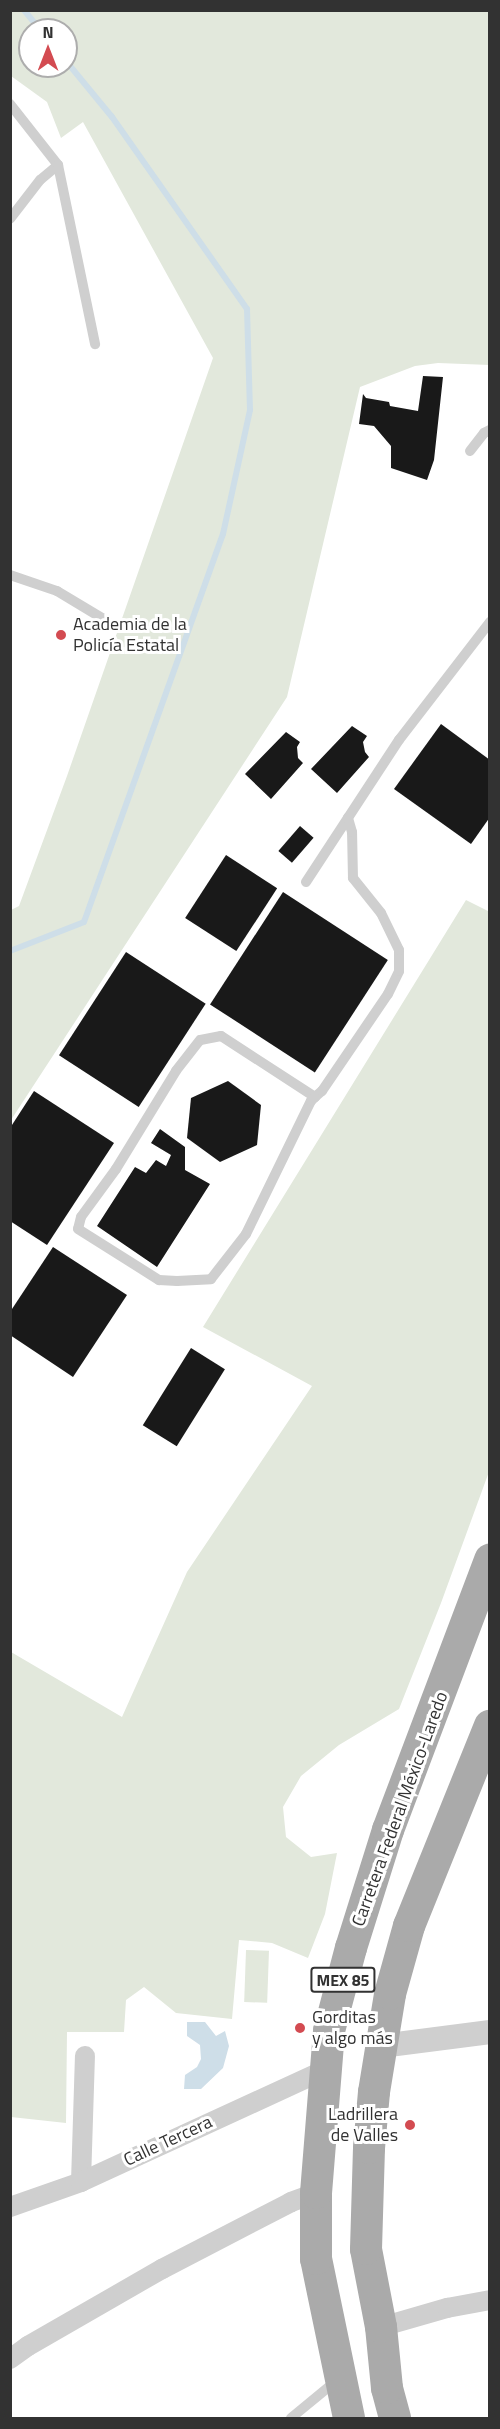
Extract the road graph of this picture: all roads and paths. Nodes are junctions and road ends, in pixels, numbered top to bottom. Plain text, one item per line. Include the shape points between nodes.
1 (10, 104) edge
2 (58, 165) junction
3 (10, 219) edge
4 (95, 344) dead end
5 (489, 430) edge
6 (470, 451) dead end
7 (10, 575) edge
8 (107, 621) dead end
9 (489, 622) edge
10 (348, 818) junction
11 (306, 882) dead end
12 (315, 1097) junction
13 (489, 1560) edge
14 (489, 1726) edge
15 (489, 2032) edge
16 (381, 2046) junction
17 (85, 2056) dead end
18 (324, 2070) junction
19 (81, 2182) junction
20 (316, 2193) junction
21 (10, 2207) edge
22 (489, 2300) edge
23 (381, 2327) junction
24 (10, 2359) edge
25 (338, 2378) junction
26 (291, 2418) edge
27 (349, 2418) edge
28 (395, 2418) edge

1 - 2 lane
2 - 3 lane via 40,180
2 - 4 lane
5 - 6 lane
7 - 8 lane via 57,591
9 - 10 lane via 399,740
10 - 11 lane
10 - 12 lane via 353,878 381,913 399,950 399,971 388,994
12 - 12 lane via 246,1234 211,1279 159,1280 78,1229 81,1217 200,1040 221,1036
13 - 18 main road, Carretera Federal México-Laredo / MEX 85 via 388,1830 351,1948 329,2031
14 - 16 main road, MEX 85 via 410,1926 390,1994
15 - 16 street
16 - 23 main road, MEX 85 via 369,2148 366,2249
17 - 19 street
18 - 19 street, Calle Tercera
18 - 20 main road, Carretera Federal México-Laredo / MEX 85
19 - 21 street, Calle Tercera
20 - 24 street via 162,2269
20 - 25 main road, Carretera Federal México-Laredo / MEX 85 via 316,2259
22 - 23 street
23 - 28 main road, MEX 85 via 387,2388
25 - 26 lane
25 - 27 main road, Carretera Federal México-Laredo / MEX 85

